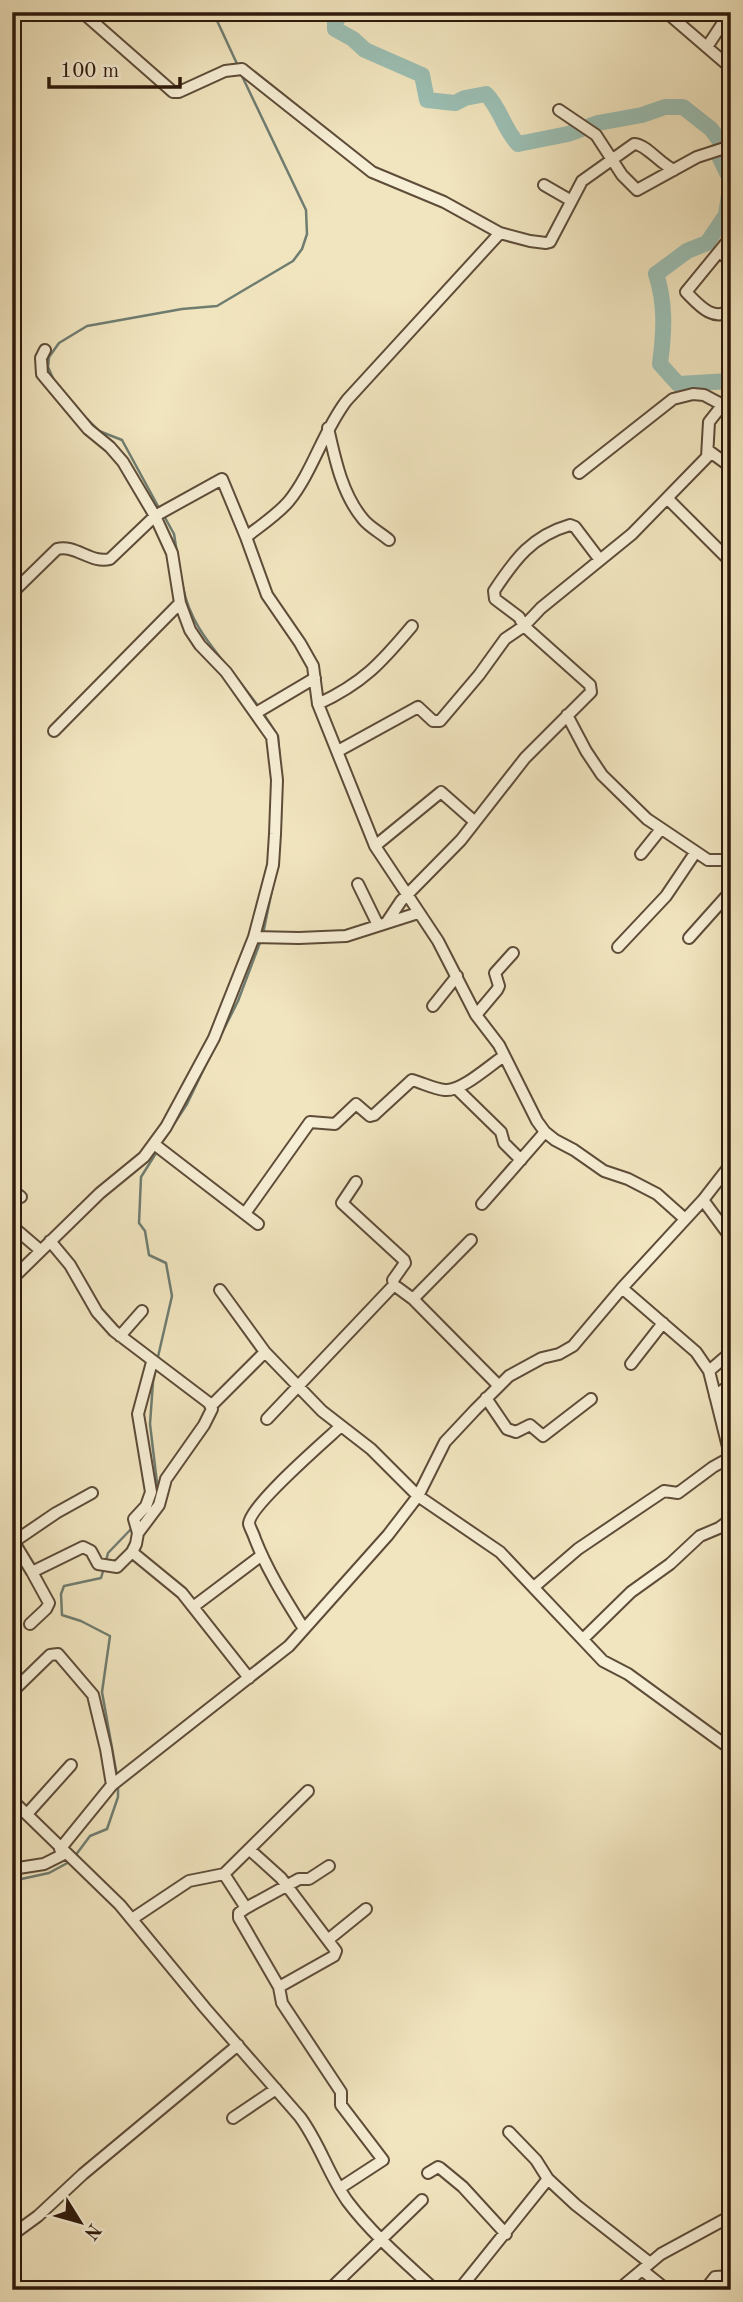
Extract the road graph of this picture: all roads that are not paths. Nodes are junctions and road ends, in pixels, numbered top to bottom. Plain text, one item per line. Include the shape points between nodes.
1 (82, 12) edge
2 (666, 12) edge
3 (730, 12) edge
4 (707, 47) junction
5 (730, 67) edge
6 (559, 110) dead end
7 (730, 146) edge
8 (612, 158) junction
9 (674, 170) junction
10 (544, 185) dead end
11 (570, 200) junction
12 (500, 233) junction
13 (731, 237) edge
14 (719, 252) junction
15 (731, 261) edge
16 (731, 310) edge
17 (45, 350) dead end
18 (731, 394) edge
19 (720, 404) junction
20 (328, 428) junction
21 (709, 451) junction
22 (731, 467) edge
23 (579, 473) dead end
24 (667, 498) junction
25 (159, 514) junction
26 (246, 537) junction
27 (389, 540) dead end
28 (727, 558) dead end
29 (600, 560) junction
30 (12, 593) edge
31 (180, 603) junction
32 (524, 625) junction
33 (412, 626) dead end
34 (315, 678) junction
35 (318, 704) junction
36 (260, 711) junction
37 (568, 715) junction
38 (54, 731) dead end
39 (338, 751) junction
40 (475, 822) junction
41 (661, 829) junction
42 (376, 846) junction
43 (641, 853) dead end
44 (695, 853) junction
45 (731, 860) edge
46 (358, 884) dead end
47 (731, 891) edge
48 (407, 896) junction
49 (418, 913) junction
50 (383, 924) junction
51 (260, 938) junction
52 (689, 938) dead end
53 (618, 947) dead end
54 (513, 953) dead end
55 (457, 976) junction
56 (433, 1006) dead end
57 (476, 1015) junction
58 (504, 1056) junction
59 (457, 1089) junction
60 (545, 1132) junction
61 (158, 1146) junction
62 (521, 1160) junction
63 (731, 1164) edge
64 (356, 1182) dead end
65 (703, 1200) junction
66 (482, 1205) dead end
67 (246, 1212) junction
68 (685, 1219) junction
69 (258, 1224) dead end
70 (12, 1226) edge
71 (731, 1238) edge
72 (471, 1240) dead end
73 (50, 1241) junction
74 (40, 1250) junction
75 (12, 1279) edge
76 (394, 1285) junction
77 (622, 1288) junction
78 (220, 1290) dead end
79 (413, 1299) junction
80 (142, 1311) dead end
81 (663, 1323) junction
82 (120, 1336) junction
83 (265, 1352) junction
84 (731, 1352) edge
85 (154, 1364) junction
86 (631, 1364) dead end
87 (709, 1371) junction
88 (731, 1384) edge
89 (297, 1385) junction
90 (499, 1386) junction
91 (715, 1396) junction
92 (486, 1398) junction
93 (591, 1399) dead end
94 (212, 1406) junction
95 (267, 1419) dead end
96 (341, 1426) junction
97 (731, 1458) edge
98 (92, 1493) dead end
99 (418, 1496) junction
100 (154, 1503) junction
101 (731, 1519) edge
102 (13, 1541) edge
103 (132, 1552) junction
104 (262, 1555) junction
105 (32, 1572) junction
106 (534, 1587) junction
107 (193, 1607) junction
108 (30, 1624) dead end
109 (304, 1629) junction
110 (584, 1638) junction
111 (249, 1678) junction
112 (12, 1692) edge
113 (731, 1749) edge
114 (71, 1765) dead end
115 (112, 1785) junction
116 (307, 1791) dead end
117 (12, 1800) edge
118 (27, 1814) junction
119 (250, 1850) junction
120 (68, 1855) junction
121 (330, 1866) dead end
122 (12, 1869) edge
123 (224, 1874) junction
124 (288, 1885) junction
125 (246, 1908) junction
126 (366, 1909) dead end
127 (132, 1919) junction
128 (329, 1939) junction
129 (279, 1987) junction
130 (238, 2045) junction
131 (276, 2089) junction
132 (233, 2118) dead end
133 (509, 2132) dead end
134 (428, 2173) dead end
135 (548, 2179) junction
136 (340, 2188) junction
137 (422, 2200) dead end
138 (731, 2216) edge
139 (506, 2234) junction
140 (12, 2235) edge
141 (380, 2239) junction
142 (646, 2266) junction
143 (730, 2276) edge
144 (329, 2290) edge
145 (435, 2290) edge
146 (459, 2290) edge
147 (618, 2290) edge
148 (667, 2290) edge
149 (705, 2290) edge

1 - 12 street via 176,93 238,68 372,172 444,202
2 - 4 street
3 - 4 street
4 - 5 street
6 - 8 street via 596,135
7 - 9 street
8 - 9 street via 640,144
8 - 9 street via 637,190
8 - 11 street via 582,181
10 - 11 street
11 - 12 street via 550,242
12 - 20 street
13 - 14 street
14 - 15 street
14 - 16 street via 686,292 710,314 720,316
17 - 25 street via 42,374 123,462
18 - 19 street
19 - 21 street via 709,422
19 - 23 street via 693,394 673,400
20 - 26 street via 289,501
20 - 27 street via 349,495 363,520
21 - 22 street
21 - 24 street
24 - 28 street
24 - 29 street
25 - 26 street via 222,479
25 - 30 street via 110,559 57,550
25 - 31 street via 172,553
26 - 34 street via 267,595 309,657
29 - 32 street
29 - 32 street via 571,525 529,545 493,595
31 - 36 street via 195,638
31 - 38 street
32 - 37 street via 590,685 591,692
32 - 39 street via 505,639 440,721 433,721 418,707
33 - 35 street via 369,674
34 - 35 street
34 - 36 street
35 - 39 street
36 - 51 street via 272,737 277,780 273,865
37 - 40 street via 525,758
37 - 41 street via 602,775
39 - 42 street
40 - 42 street via 440,792
40 - 48 street
41 - 43 street
41 - 44 street
42 - 48 street
44 - 45 street via 708,860
44 - 53 street via 666,897
46 - 50 street
47 - 52 street
48 - 49 street
48 - 50 street
49 - 50 street
49 - 55 street
50 - 51 street via 346,936
51 - 61 street
54 - 57 street via 495,973 499,986
55 - 56 street
55 - 57 street
57 - 58 street
58 - 59 street
58 - 60 street
59 - 62 street via 501,1132 504,1143
59 - 67 street via 438,1089 412,1080 373,1116 356,1104 335,1124 310,1122
60 - 62 street
60 - 68 street via 604,1171 657,1194
61 - 67 street
61 - 73 street
62 - 66 street
63 - 65 street
64 - 76 street via 342,1203 404,1260
65 - 68 street
65 - 71 street
67 - 69 street
68 - 77 street
70 - 74 street
72 - 79 street
73 - 74 street
73 - 82 street via 97,1312
74 - 75 street
76 - 79 street
76 - 89 street
77 - 81 street
77 - 90 street via 573,1346 531,1364
78 - 83 street
79 - 90 street
80 - 82 street
81 - 86 street
81 - 87 street via 696,1352
82 - 85 street
83 - 89 street
83 - 94 street
84 - 87 street
85 - 94 street
85 - 100 street via 138,1415
87 - 91 street
88 - 91 street
89 - 95 street
89 - 96 street
90 - 92 street
91 - 97 street
92 - 93 street via 507,1429 516,1432 530,1425 542,1436
92 - 99 street via 445,1442
94 - 100 street
96 - 99 street
96 - 104 street via 252,1515 249,1524
97 - 106 street via 678,1493 665,1491 649,1501 571,1554
98 - 102 street
99 - 106 street via 483,1538
99 - 109 street
100 - 103 street via 134,1519 136,1544
101 - 110 street via 700,1536 631,1592
102 - 105 street
103 - 105 street via 113,1567 97,1564 88,1549
103 - 107 street
104 - 107 street
104 - 109 street
105 - 108 street via 49,1603
106 - 110 street
107 - 111 street
109 - 111 street
110 - 113 street via 603,1661
111 - 115 street
112 - 115 street via 50,1655 58,1654 93,1695
114 - 118 street
115 - 120 street
116 - 119 street
117 - 118 street
118 - 120 street
119 - 123 street
119 - 124 street
120 - 122 street
120 - 127 street
121 - 124 street via 309,1880
123 - 125 street
123 - 127 street via 189,1881
124 - 125 street
124 - 128 street
125 - 129 street via 239,1917
126 - 128 street
127 - 130 street
128 - 129 street via 334,1956
129 - 136 street via 282,2003 341,2092 341,2105 383,2160
130 - 131 street
130 - 140 street
131 - 132 street
131 - 136 street via 313,2135
133 - 135 street
134 - 139 street via 440,2168
135 - 139 street
135 - 142 street
136 - 141 street
137 - 141 street
138 - 142 street
139 - 146 street
141 - 144 street
141 - 145 street
142 - 147 street
142 - 148 street
143 - 149 street via 715,2277

